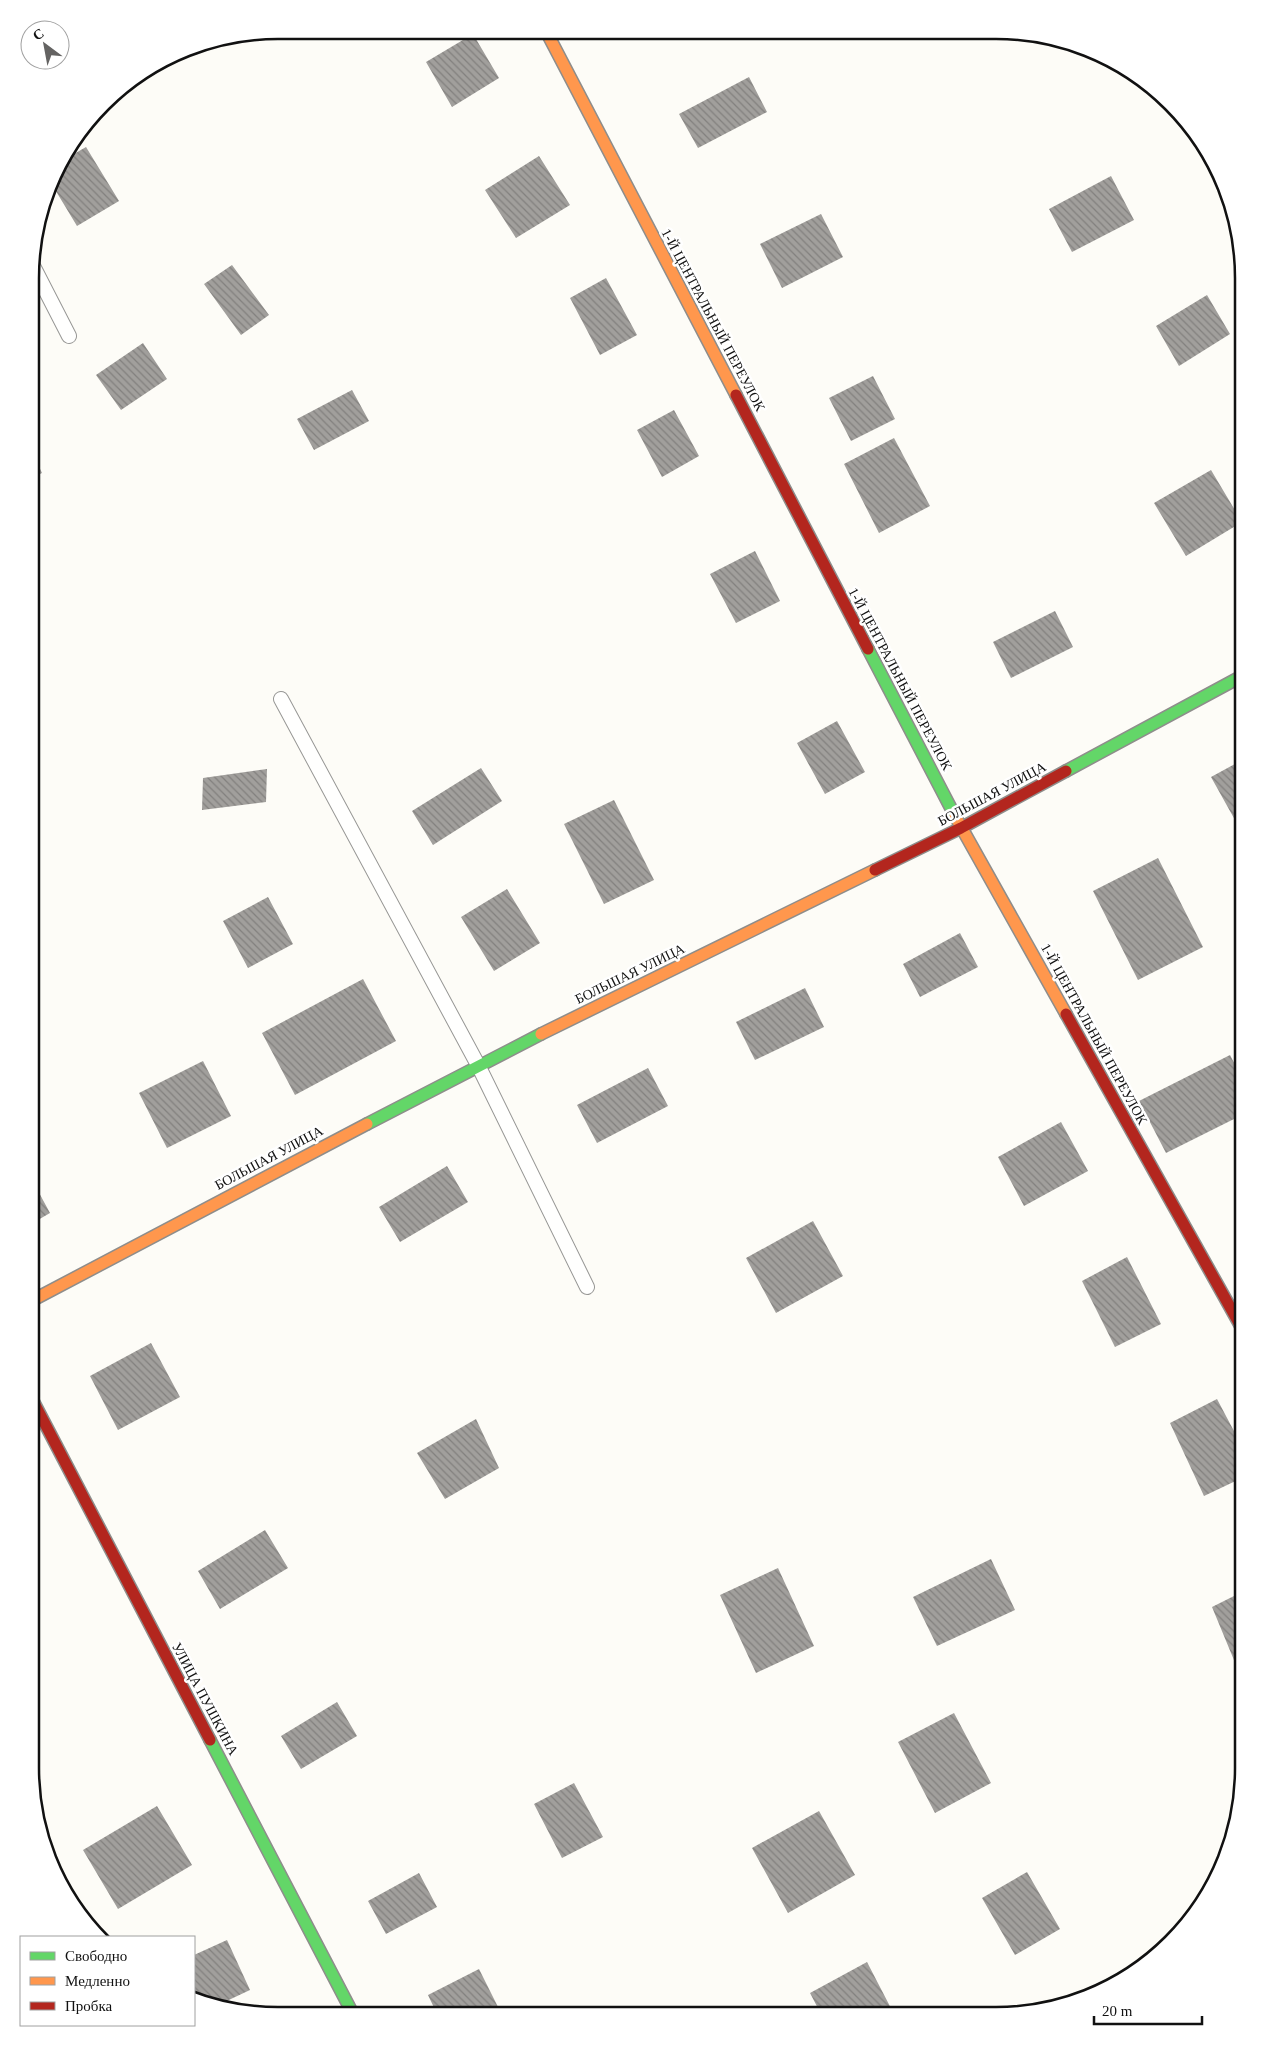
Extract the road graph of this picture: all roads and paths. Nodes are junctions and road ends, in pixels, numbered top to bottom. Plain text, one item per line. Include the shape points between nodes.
1 (550, 39) edge
2 (39, 278) edge
3 (69, 336) dead end
4 (1235, 680) edge
5 (281, 699) dead end
6 (961, 828) junction
7 (478, 1065) junction
8 (587, 1287) dead end
9 (39, 1297) edge
10 (1235, 1316) edge
11 (39, 1414) edge
12 (349, 2007) edge

1 - 6 street, 1-Й ЦЕНТРАЛЬНЫЙ ПЕРЕУЛОК
2 - 3 lane
4 - 6 street, БОЛЬШАЯ УЛИЦА
5 - 7 lane
6 - 7 street, БОЛЬШАЯ УЛИЦА
6 - 10 street, 1-Й ЦЕНТРАЛЬНЫЙ ПЕРЕУЛОК
7 - 8 lane
7 - 9 street, БОЛЬШАЯ УЛИЦА
11 - 12 street, УЛИЦА ПУШКИНА

